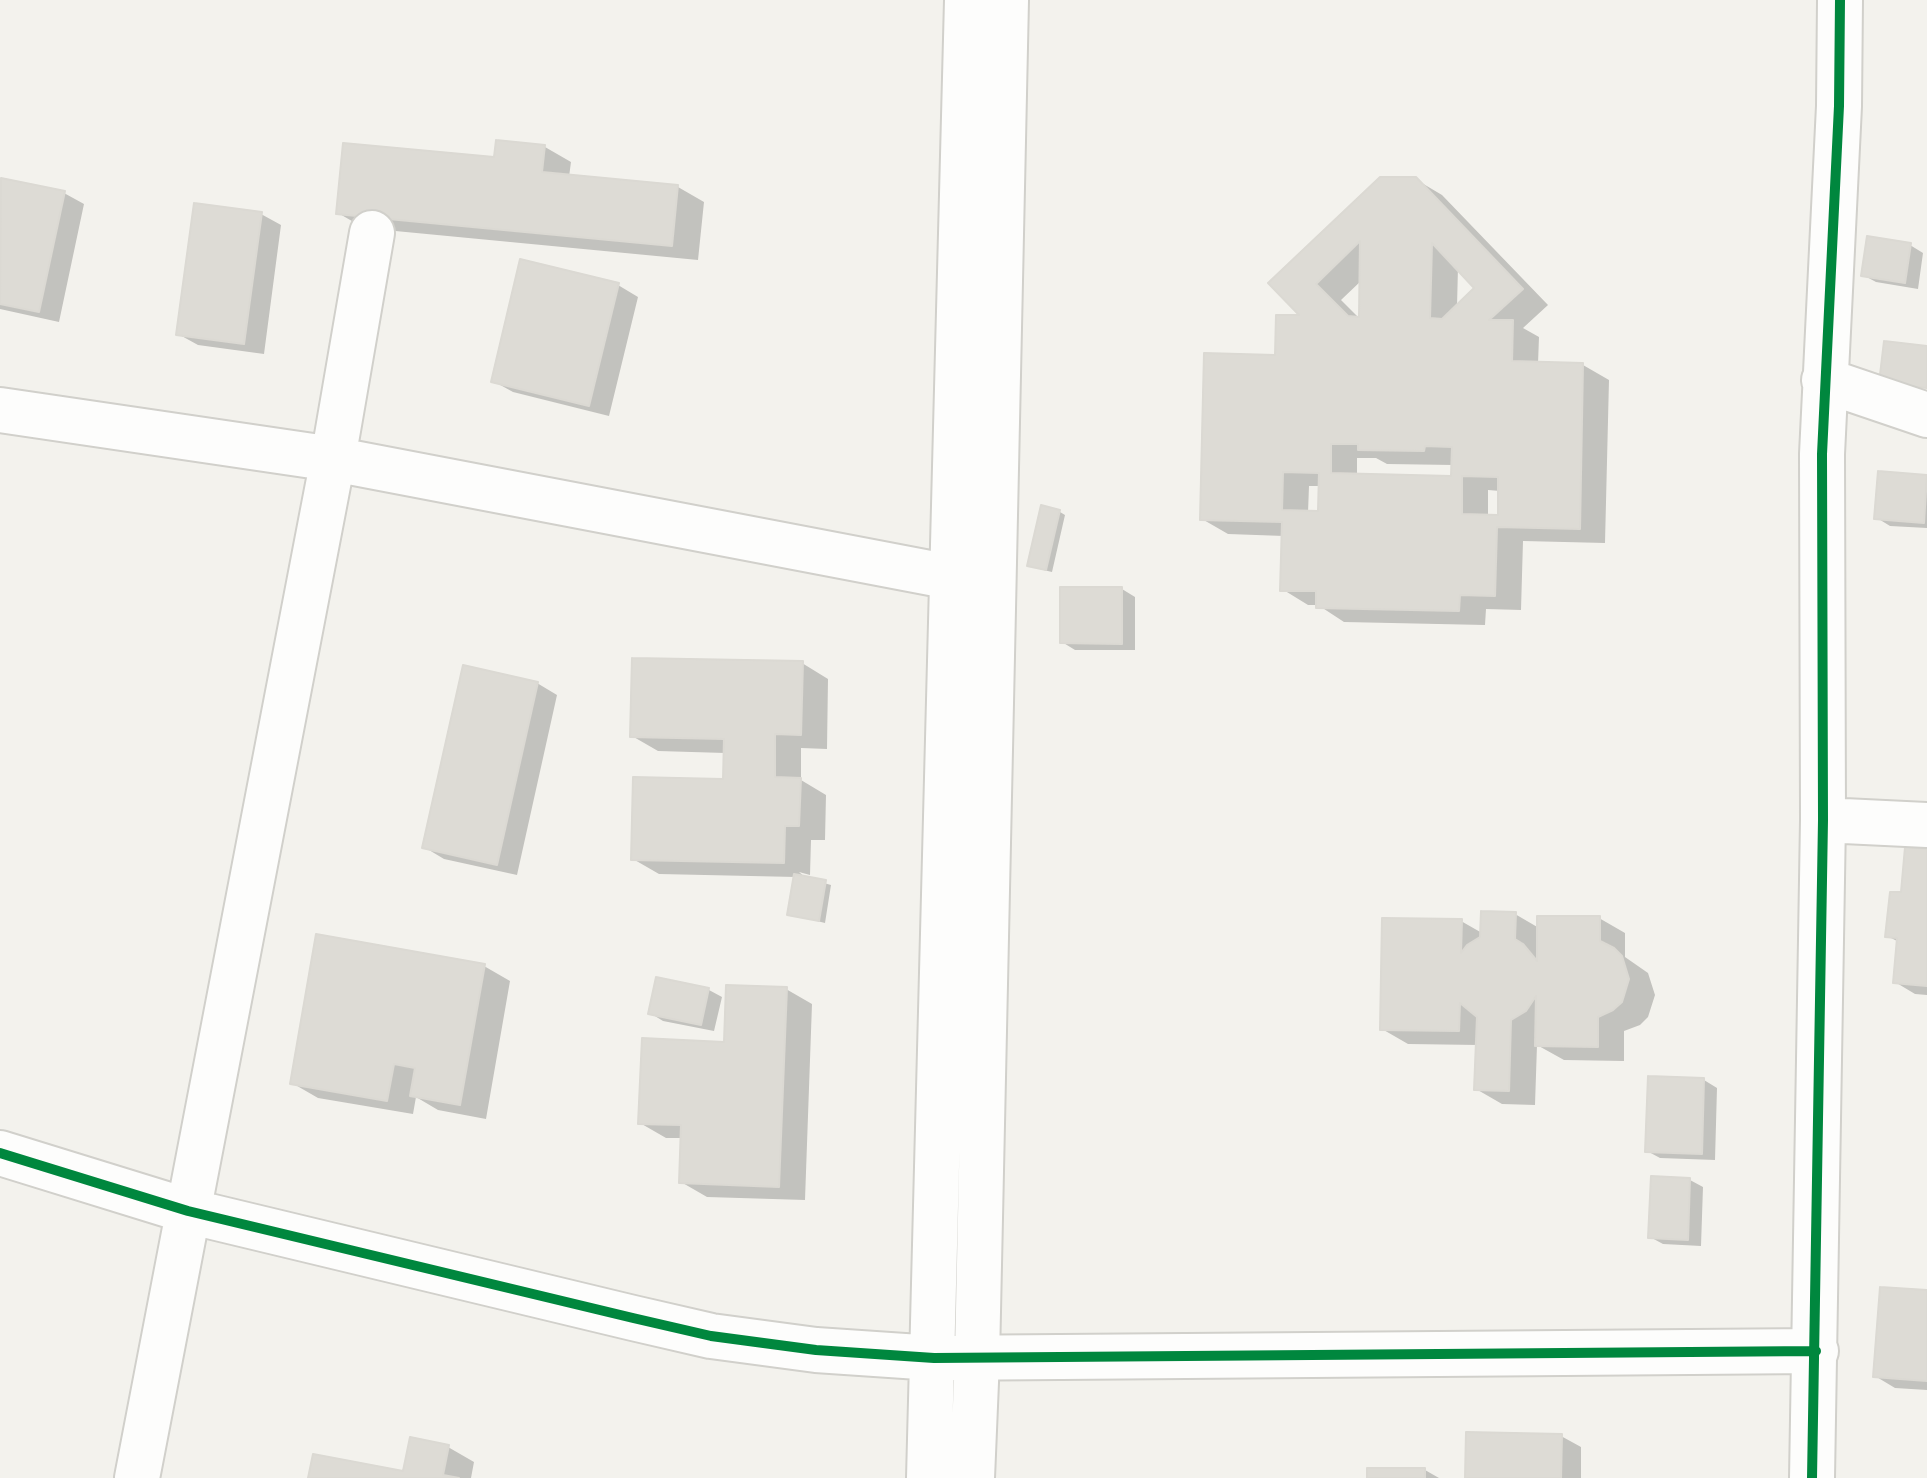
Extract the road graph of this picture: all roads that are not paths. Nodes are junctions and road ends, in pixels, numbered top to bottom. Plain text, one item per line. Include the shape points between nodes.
1 (967, 0) edge
2 (1006, 0) edge
3 (1840, 0) edge
4 (372, 233) dead end
5 (1824, 380) junction
6 (0, 410) edge
7 (1927, 415) edge
8 (333, 459) junction
9 (972, 577) junction
10 (1823, 820) junction
11 (1927, 825) edge
12 (0, 1153) edge
13 (188, 1211) junction
14 (1816, 1351) junction
15 (934, 1358) junction
16 (977, 1358) junction
17 (137, 1478) edge
18 (929, 1478) edge
19 (972, 1478) edge
20 (1812, 1478) edge

1 - 9 street
2 - 9 street
3 - 5 street
4 - 8 street
5 - 7 street
5 - 10 street
6 - 8 street
8 - 9 street
8 - 13 street
9 - 15 street
9 - 16 street
10 - 11 street
10 - 14 street
12 - 13 street
13 - 15 street via 711,1336
13 - 17 street
14 - 16 street
14 - 20 street
15 - 16 street
15 - 18 street
16 - 19 street

